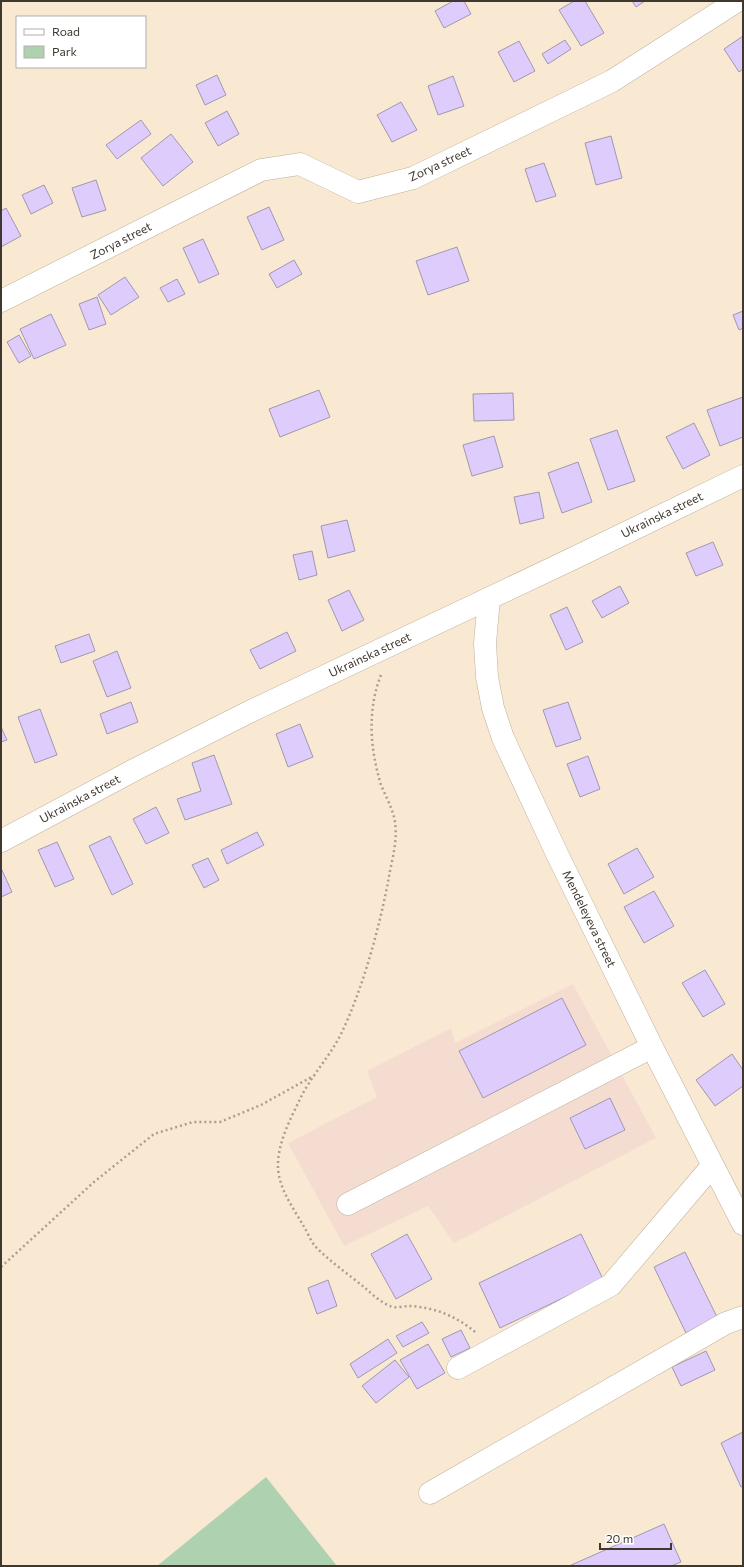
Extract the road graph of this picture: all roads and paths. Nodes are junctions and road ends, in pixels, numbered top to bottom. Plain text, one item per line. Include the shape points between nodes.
1 (736, 1) edge
2 (1, 301) edge
3 (743, 476) edge
4 (489, 598) junction
5 (392, 645) junction
6 (1, 841) edge
7 (652, 1047) junction
8 (316, 1074) junction
9 (712, 1166) junction
10 (348, 1204) dead end
11 (743, 1224) edge
12 (1, 1267) edge
13 (743, 1317) edge
14 (491, 1350) junction
15 (458, 1368) dead end
16 (430, 1493) dead end

1 - 2 street, Zorya street via 612,81 413,178 358,192 300,164 261,170
3 - 4 street, Ukrainska street
4 - 5 street, Ukrainska street
4 - 7 street, Mendeleyeva street via 485,643 487,677 493,708 503,738 554,849
5 - 6 street, Ukrainska street via 249,712
5 - 8 path via 377,685 371,729 377,770 394,820 394,850 368,960 351,1013 332,1051
7 - 9 street, Mendeleyeva street
7 - 10 street
8 - 12 path via 261,1105 220,1122 193,1122 154,1134 94,1182
8 - 14 path via 288,1124 278,1165 283,1188 314,1245 391,1308 422,1307 452,1316 480,1336
9 - 11 street, Mendeleyeva street
9 - 14 street via 611,1285
13 - 16 street via 726,1323
14 - 15 street

